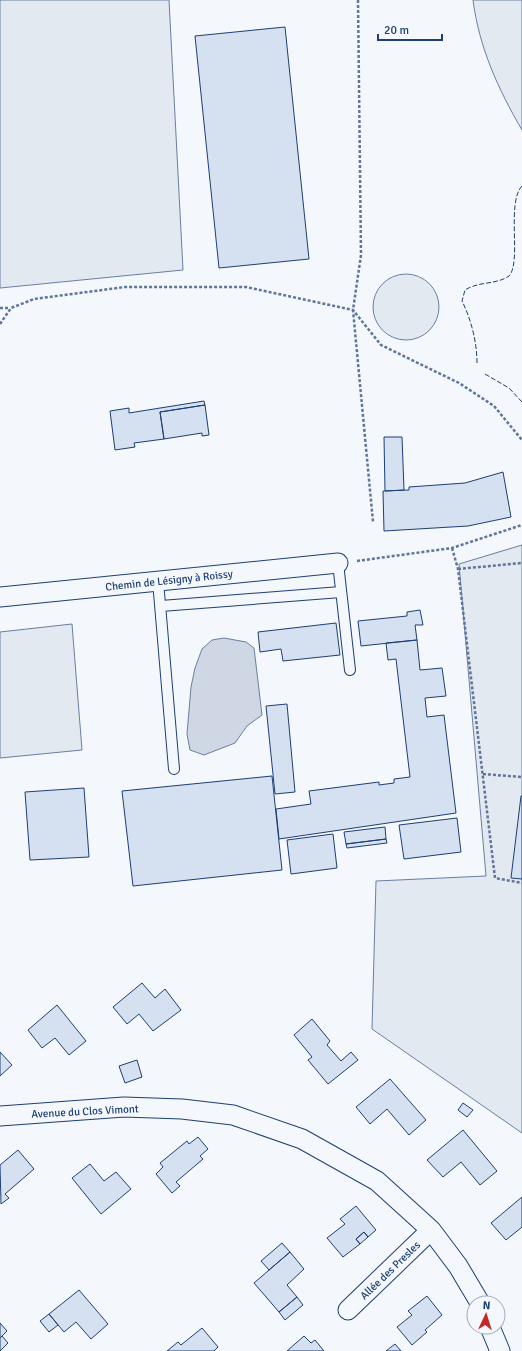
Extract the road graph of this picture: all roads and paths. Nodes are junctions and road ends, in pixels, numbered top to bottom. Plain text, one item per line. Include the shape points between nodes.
1 (358, 0) edge
2 (0, 308) edge
3 (10, 308) junction
4 (353, 310) junction
5 (0, 324) edge
6 (522, 440) edge
7 (373, 522) dead end
8 (522, 525) edge
9 (452, 548) junction
10 (338, 562) junction
11 (522, 563) edge
12 (458, 569) junction
13 (158, 581) junction
14 (341, 592) junction
15 (0, 597) edge
16 (160, 606) junction
17 (350, 670) dead end
18 (174, 769) dead end
19 (483, 774) junction
20 (522, 777) edge
21 (522, 883) edge
22 (0, 1116) edge
23 (431, 1230) junction
24 (475, 1295) edge
25 (348, 1310) dead end
26 (493, 1335) edge
27 (500, 1351) edge

1 - 4 path via 361,255
2 - 3 path
3 - 4 path via 34,299 125,287 246,287
3 - 5 path
4 - 6 path via 381,345 459,383 494,406
4 - 7 path
8 - 9 path
9 - 10 path
9 - 12 path
10 - 13 street, Chemin de Lésigny à Roissy
10 - 14 lane
11 - 12 path
12 - 19 path
13 - 15 street, Chemin de Lésigny à Roissy
13 - 16 lane
14 - 16 lane
14 - 17 lane
16 - 18 lane
19 - 20 path
19 - 21 path via 495,878
22 - 23 street, Avenue du Clos Vimont via 124,1107 182,1109 233,1116 302,1139 376,1181
23 - 24 street, Avenue du Clos Vimont via 458,1266
23 - 25 street, Allée des Presles
26 - 27 street

